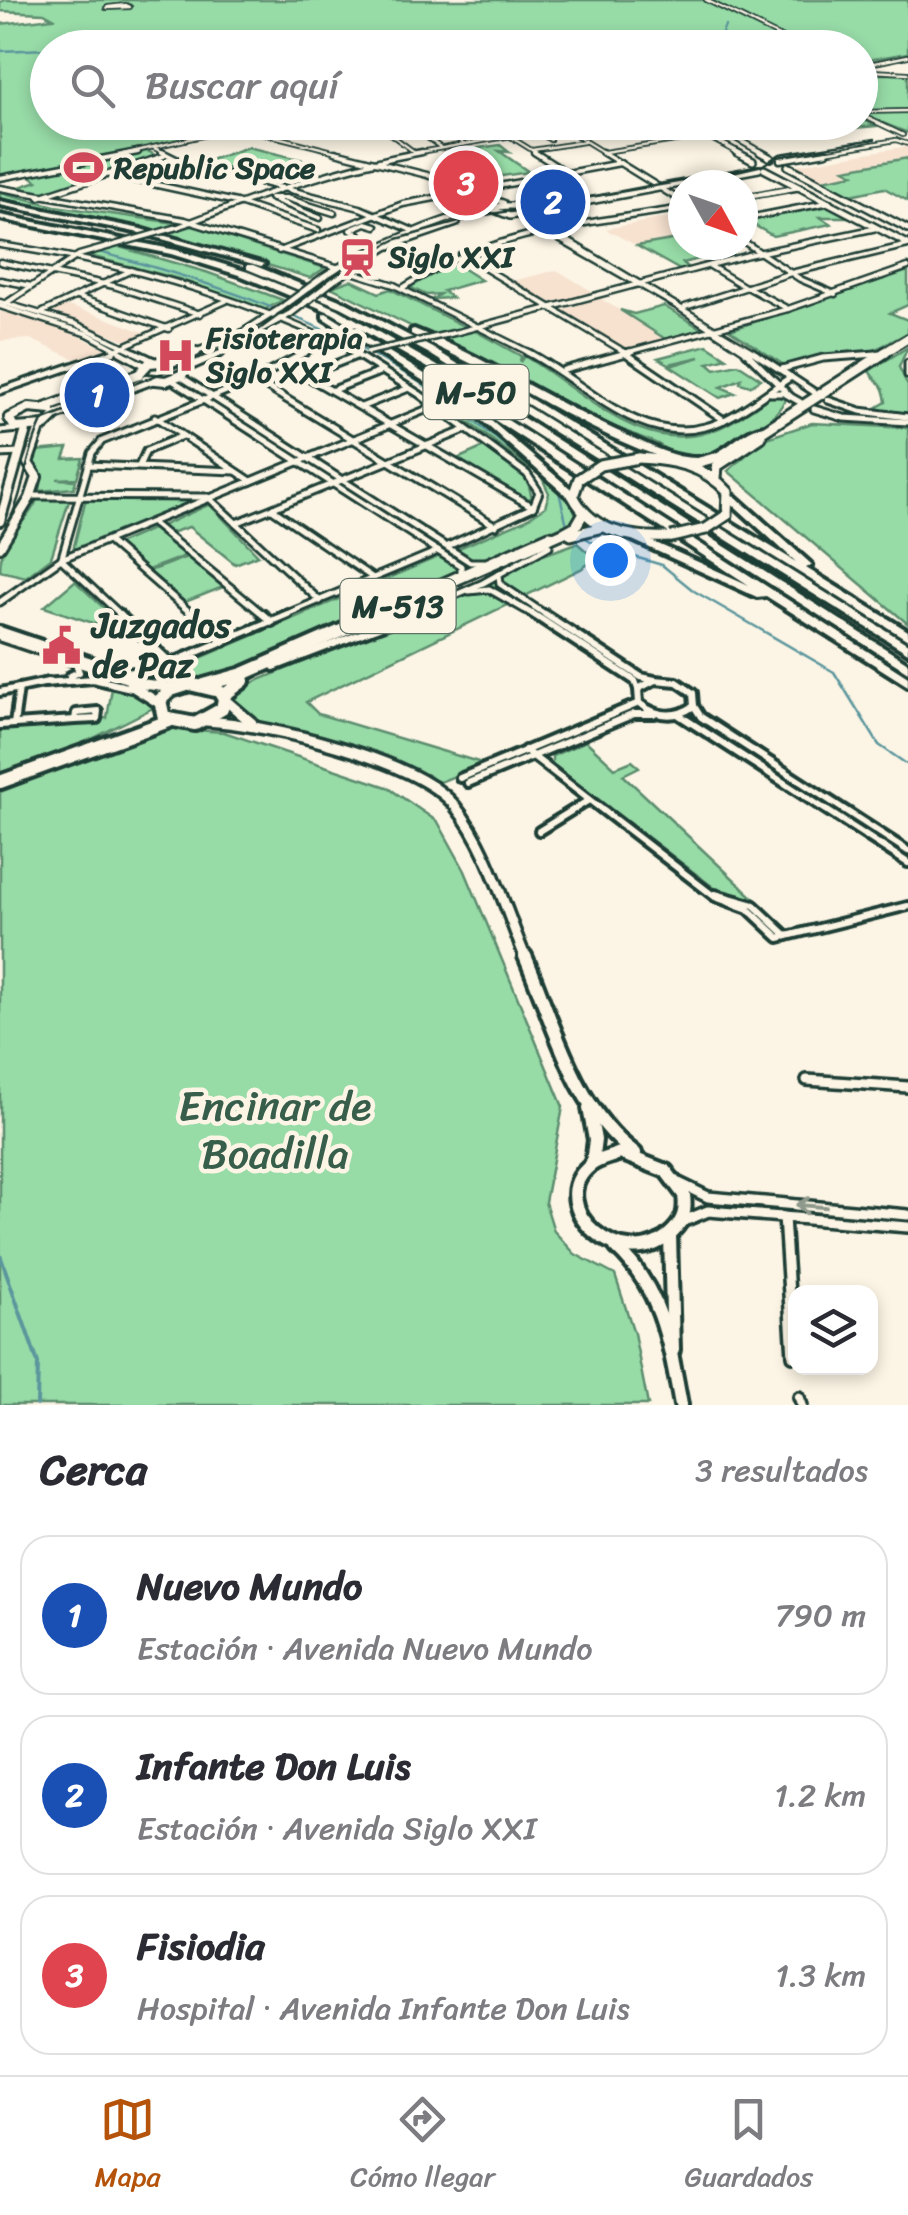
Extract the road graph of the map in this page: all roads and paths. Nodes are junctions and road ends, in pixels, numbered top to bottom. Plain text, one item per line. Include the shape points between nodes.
1 (709, 1) edge
2 (762, 30) edge
3 (908, 57) edge
4 (878, 67) edge
5 (878, 72) edge
6 (908, 74) edge
7 (908, 111) edge
8 (878, 112) edge
9 (878, 126) edge
10 (901, 138) edge
11 (194, 140) edge
12 (194, 140) edge
13 (287, 140) edge
14 (399, 140) edge
15 (430, 140) edge
16 (459, 140) edge
17 (482, 140) edge
18 (517, 140) edge
19 (582, 140) edge
20 (681, 140) edge
21 (714, 140) edge
22 (738, 140) edge
23 (585, 142) junction
24 (463, 143) junction
25 (559, 146) junction
26 (440, 147) junction
27 (154, 148) junction
28 (532, 150) junction
29 (414, 151) junction
30 (602, 152) junction
31 (572, 154) dead end
32 (165, 156) junction
33 (770, 158) junction
34 (372, 161) junction
35 (620, 163) junction
36 (752, 163) junction
37 (784, 163) junction
38 (762, 169) junction
39 (566, 172) junction
40 (102, 173) junction
41 (0, 179) edge
42 (655, 184) junction
43 (282, 186) junction
44 (802, 187) junction
45 (0, 188) edge
46 (468, 188) junction
47 (461, 190) junction
48 (258, 194) junction
49 (668, 194) edge
50 (758, 194) edge
51 (39, 197) junction
52 (270, 198) junction
53 (236, 202) junction
54 (830, 202) junction
55 (522, 204) junction
56 (498, 206) junction
57 (668, 208) edge
58 (370, 211) junction
59 (334, 212) dead end
60 (0, 213) edge
61 (523, 213) junction
62 (499, 214) junction
63 (758, 216) edge
64 (320, 218) dead end
65 (343, 221) junction
66 (192, 222) junction
67 (908, 222) edge
68 (898, 224) junction
69 (358, 226) junction
70 (376, 226) dead end
71 (878, 228) junction
72 (320, 230) junction
73 (411, 230) junction
74 (908, 230) edge
75 (551, 232) junction
76 (359, 234) dead end
77 (0, 244) edge
78 (908, 244) edge
79 (278, 252) junction
80 (760, 252) junction
81 (461, 254) junction
82 (77, 257) junction
83 (0, 262) edge
84 (709, 266) junction
85 (336, 267) junction
86 (908, 267) edge
87 (133, 270) junction
88 (348, 270) junction
89 (56, 272) junction
90 (790, 273) junction
91 (0, 280) edge
92 (104, 283) junction
93 (641, 284) junction
94 (33, 286) junction
95 (746, 287) junction
96 (403, 288) junction
97 (836, 294) junction
98 (76, 297) junction
99 (227, 300) junction
100 (2, 305) edge
101 (684, 307) junction
102 (552, 308) junction
103 (788, 310) junction
104 (42, 313) junction
105 (201, 314) junction
106 (270, 316) junction
107 (326, 316) junction
108 (280, 321) junction
109 (482, 327) junction
110 (170, 329) junction
111 (716, 330) junction
112 (414, 332) junction
113 (908, 340) edge
114 (327, 341) junction
115 (126, 346) junction
116 (445, 347) junction
117 (119, 350) junction
118 (626, 354) junction
119 (357, 356) junction
120 (172, 361) junction
121 (155, 362) junction
122 (908, 363) edge
123 (287, 365) junction
124 (186, 367) junction
125 (142, 370) junction
126 (384, 370) junction
127 (563, 370) junction
128 (793, 373) junction
129 (306, 375) junction
130 (908, 375) edge
131 (176, 378) junction
132 (784, 379) junction
133 (151, 380) junction
134 (254, 380) junction
135 (410, 388) junction
136 (332, 390) junction
137 (0, 391) edge
138 (764, 395) junction
139 (790, 396) junction
140 (206, 398) junction
141 (800, 402) dead end
142 (435, 406) junction
143 (361, 407) junction
144 (46, 408) junction
145 (814, 409) dead end
146 (824, 413) junction
147 (56, 415) junction
148 (155, 418) junction
149 (11, 420) edge
150 (724, 420) junction
151 (908, 420) edge
152 (390, 424) junction
153 (40, 428) junction
154 (763, 428) dead end
155 (466, 429) junction
156 (0, 431) edge
157 (182, 436) junction
158 (353, 440) junction
159 (426, 446) junction
160 (20, 453) junction
161 (0, 454) edge
162 (308, 459) junction
163 (389, 461) junction
164 (673, 461) junction
165 (300, 462) junction
166 (88, 464) junction
167 (688, 465) junction
168 (139, 466) junction
169 (235, 470) junction
170 (716, 478) junction
171 (342, 481) junction
172 (252, 482) junction
173 (334, 484) junction
174 (80, 493) junction
175 (8, 496) edge
176 (32, 496) junction
177 (572, 496) junction
178 (730, 498) junction
179 (211, 499) junction
180 (533, 507) junction
181 (272, 508) junction
182 (583, 514) junction
183 (0, 520) edge
184 (152, 523) junction
185 (236, 523) junction
186 (496, 526) junction
187 (603, 527) junction
188 (558, 535) junction
189 (632, 536) junction
190 (108, 541) junction
191 (446, 546) junction
192 (549, 546) junction
193 (0, 547) edge
194 (438, 551) junction
195 (61, 559) junction
196 (484, 562) junction
197 (461, 572) junction
198 (499, 575) junction
199 (374, 578) junction
200 (449, 597) junction
201 (320, 601) junction
202 (0, 602) edge
203 (374, 616) junction
204 (881, 620) junction
205 (272, 622) junction
206 (0, 634) edge
207 (908, 636) edge
208 (224, 642) junction
209 (846, 643) junction
210 (908, 649) edge
211 (172, 664) junction
212 (77, 667) junction
213 (274, 667) junction
214 (908, 668) edge
215 (655, 680) junction
216 (908, 682) edge
217 (44, 683) junction
218 (204, 684) junction
219 (19, 688) junction
220 (176, 688) junction
221 (638, 690) junction
222 (0, 692) edge
223 (148, 694) junction
224 (224, 698) junction
225 (638, 703) junction
226 (158, 706) junction
227 (694, 706) junction
228 (655, 714) junction
229 (679, 715) junction
230 (75, 720) dead end
231 (169, 721) junction
232 (206, 721) junction
233 (14, 724) junction
234 (0, 725) edge
235 (254, 725) junction
236 (122, 734) junction
237 (529, 753) junction
238 (464, 780) dead end
239 (0, 782) edge
240 (589, 800) junction
241 (539, 832) dead end
242 (908, 851) edge
243 (908, 862) edge
244 (908, 906) edge
245 (807, 1080) dead end
246 (908, 1087) edge
247 (587, 1100) junction
248 (636, 1154) junction
249 (592, 1163) junction
250 (679, 1183) junction
251 (908, 1214) edge
252 (784, 1217) junction
253 (908, 1226) edge
254 (675, 1230) junction
255 (614, 1245) junction
256 (788, 1285) edge
257 (675, 1373) junction
258 (682, 1405) edge

1 - 2 street
3 - 4 street
5 - 6 street
7 - 8 street
9 - 10 street
10 - 37 street
11 - 27 street
12 - 41 street
13 - 34 street
14 - 29 street
15 - 26 street
16 - 24 street
17 - 24 street
18 - 28 street
19 - 23 street
20 - 30 street
21 - 36 street
22 - 33 street
23 - 25 street
23 - 30 street
24 - 26 street
25 - 28 street
25 - 31 street
26 - 29 street
27 - 32 street
27 - 41 street
28 - 39 street
29 - 34 street
30 - 35 street
32 - 40 street
32 - 43 street
33 - 36 street
33 - 37 street
34 - 43 street
34 - 46 street
34 - 47 street
35 - 39 street
35 - 42 street
36 - 38 street
36 - 42 street
37 - 38 street
37 - 68 street
38 - 42 street
38 - 44 street
39 - 46 street
40 - 51 street
40 - 53 street
42 - 49 street
42 - 55 street
42 - 61 street
43 - 48 street
43 - 58 street
44 - 50 street
44 - 54 street
45 - 51 street
46 - 47 street
46 - 56 street
47 - 56 street
47 - 58 street
48 - 52 street
48 - 53 street
51 - 66 street
52 - 59 street
52 - 64 street
53 - 66 street
53 - 72 street
54 - 63 street
54 - 71 street
55 - 56 street
55 - 61 street
56 - 62 street
56 - 73 street
57 - 75 street
58 - 65 street
58 - 73 street
60 - 107 highway via 12,223 190,263
60 - 112 highway via 93,220 266,266
60 - 210 highway, M-50 via 176,245 344,305 486,384
60 - 214 highway, M-50 via 173,252 246,274 346,317 473,390
61 - 62 street
61 - 75 street
62 - 88 street via 414,236
65 - 69 street
65 - 72 street
66 - 79 street
66 - 82 street, bridge
67 - 68 street
68 - 71 street
68 - 74 street
69 - 70 street
69 - 76 street via 350,230
71 - 78 street
71 - 80 street
72 - 79 street
73 - 85 street
75 - 81 street
75 - 93 street
77 - 82 street
78 - 90 street
79 - 85 street
80 - 84 street
80 - 90 street
81 - 96 street
81 - 102 street
82 - 87 street
82 - 89 street
83 - 89 street
84 - 93 street
84 - 95 street
85 - 88 street
85 - 106 street, bridge
86 - 97 street
87 - 92 street
87 - 99 street
88 - 96 street
88 - 108 street, bridge
89 - 92 street
89 - 94 street
90 - 95 street
90 - 97 street
91 - 94 street
92 - 98 street
92 - 105 street
93 - 101 street
93 - 102 street
93 - 111 street
94 - 100 street
95 - 101 street
95 - 103 street
96 - 109 street
97 - 103 street
98 - 104 street
98 - 110 street
99 - 105 street
99 - 106 street
100 - 104 street
100 - 117 street
101 - 111 street
102 - 109 street
102 - 118 street
103 - 111 street
104 - 115 street
105 - 110 street
106 - 108 street
106 - 120 street
107 - 177 highway via 462,401
107 - 209 highway via 436,378
108 - 114 street
108 - 124 street
109 - 119 street, bridge
109 - 127 street
110 - 115 street
111 - 118 street
111 - 128 street
111 - 132 street
112 - 116 highway
112 - 204 highway
113 - 128 street via 863,359 810,361
113 - 167 main road via 728,452
113 - 170 main road via 725,460
114 - 119 street
114 - 123 street
115 - 117 street
115 - 121 street
116 - 154 highway via 682,459 705,460
116 - 164 highway
117 - 125 street
117 - 137 street
118 - 127 street
118 - 150 street
119 - 126 street
119 - 129 street
120 - 121 street
120 - 124 street
121 - 125 street
122 - 130 street
123 - 129 street
123 - 134 street
124 - 131 street
125 - 133 street
125 - 144 street
126 - 135 street
126 - 136 street
127 - 150 street via 650,427 690,430
128 - 132 street
128 - 139 street via 814,392
129 - 136 street
131 - 133 street
131 - 140 street
132 - 138 street
132 - 139 street
133 - 147 street
134 - 140 street
134 - 158 street
135 - 142 street
135 - 143 street
136 - 143 street
138 - 139 street
138 - 150 street
139 - 141 street
140 - 148 street
140 - 162 street
140 - 165 street
142 - 152 street
142 - 155 street
143 - 152 street
144 - 147 street
144 - 149 street
145 - 146 street
146 - 151 street
146 - 151 street via 835,408 831,401
147 - 153 street
148 - 157 street
148 - 166 street via 102,440
149 - 153 street
149 - 156 street
149 - 160 street
152 - 158 street
152 - 159 street
153 - 176 street via 28,463 37,476
155 - 159 street
155 - 180 street via 532,478 539,492
157 - 168 street via 146,450
157 - 169 street
158 - 162 street
158 - 163 street
159 - 163 street
159 - 180 street
160 - 161 street
160 - 175 street
162 - 165 street
162 - 171 street
163 - 171 street
163 - 186 street
164 - 167 main road
164 - 177 main road, bridge via 600,465 579,479
165 - 172 street
165 - 173 street
166 - 168 street
166 - 174 street
167 - 170 main road
168 - 169 street
169 - 172 street
170 - 178 main road
171 - 173 street
171 - 191 street
172 - 179 street
173 - 181 street
173 - 194 street
174 - 176 street
174 - 179 street
174 - 195 street
175 - 176 street
175 - 176 street
175 - 183 street
176 - 193 street
177 - 182 main road
178 - 189 main road, bridge via 726,515 706,530
178 - 204 highway
179 - 184 street
179 - 185 street
180 - 186 street
181 - 185 street
181 - 199 street
182 - 187 main road
182 - 188 main road, M-513
184 - 190 street
184 - 205 street
185 - 201 street
186 - 191 street
187 - 189 main road
187 - 192 main road, M-513
188 - 196 street
188 - 203 main road, M-513
189 - 209 highway
190 - 195 street
190 - 208 street
191 - 196 street via 470,562
192 - 198 street
192 - 213 main road, M-513
194 - 197 street
194 - 199 street
195 - 202 street
195 - 211 street
196 - 197 street
197 - 203 street
198 - 200 street
198 - 215 street via 513,594
199 - 201 street
200 - 213 street
200 - 221 street via 497,592
201 - 205 street
203 - 218 main road, M-513 via 243,674
204 - 207 highway
205 - 208 street
206 - 211 street via 130,674
206 - 212 street
206 - 220 street via 144,684
208 - 211 street
209 - 216 highway
212 - 217 street via 76,674
212 - 223 street
213 - 224 main road, M-513 via 235,685
215 - 221 street
215 - 227 street via 686,686
217 - 219 street
217 - 223 street via 101,680
218 - 220 main road, M-513
218 - 224 main road
219 - 222 street
219 - 233 street
220 - 226 main road
221 - 225 street
223 - 226 street
224 - 232 main road, M-513 via 222,710
224 - 235 street
225 - 228 street
225 - 237 street
226 - 231 main road
226 - 236 main road
227 - 229 street
227 - 242 street via 701,717
228 - 229 street
228 - 237 street via 632,715
229 - 243 street
230 - 233 street
231 - 232 main road
231 - 236 main road
232 - 235 street
233 - 234 street
235 - 247 street via 411,776 457,809
236 - 239 main road
237 - 238 street
237 - 240 street
240 - 241 street
240 - 244 street via 718,900 748,909 772,934 792,937
245 - 246 street
247 - 248 street via 610,1136
247 - 249 street
248 - 249 street
248 - 250 street via 661,1164
249 - 255 street via 576,1186 578,1214
251 -> 250 street via 708,1196
250 - 254 street via 684,1211
252 - 253 street
252 - 254 street via 708,1211
252 - 256 street
254 - 255 street via 644,1248
254 - 257 street
255 - 257 street via 646,1274
257 - 258 street

